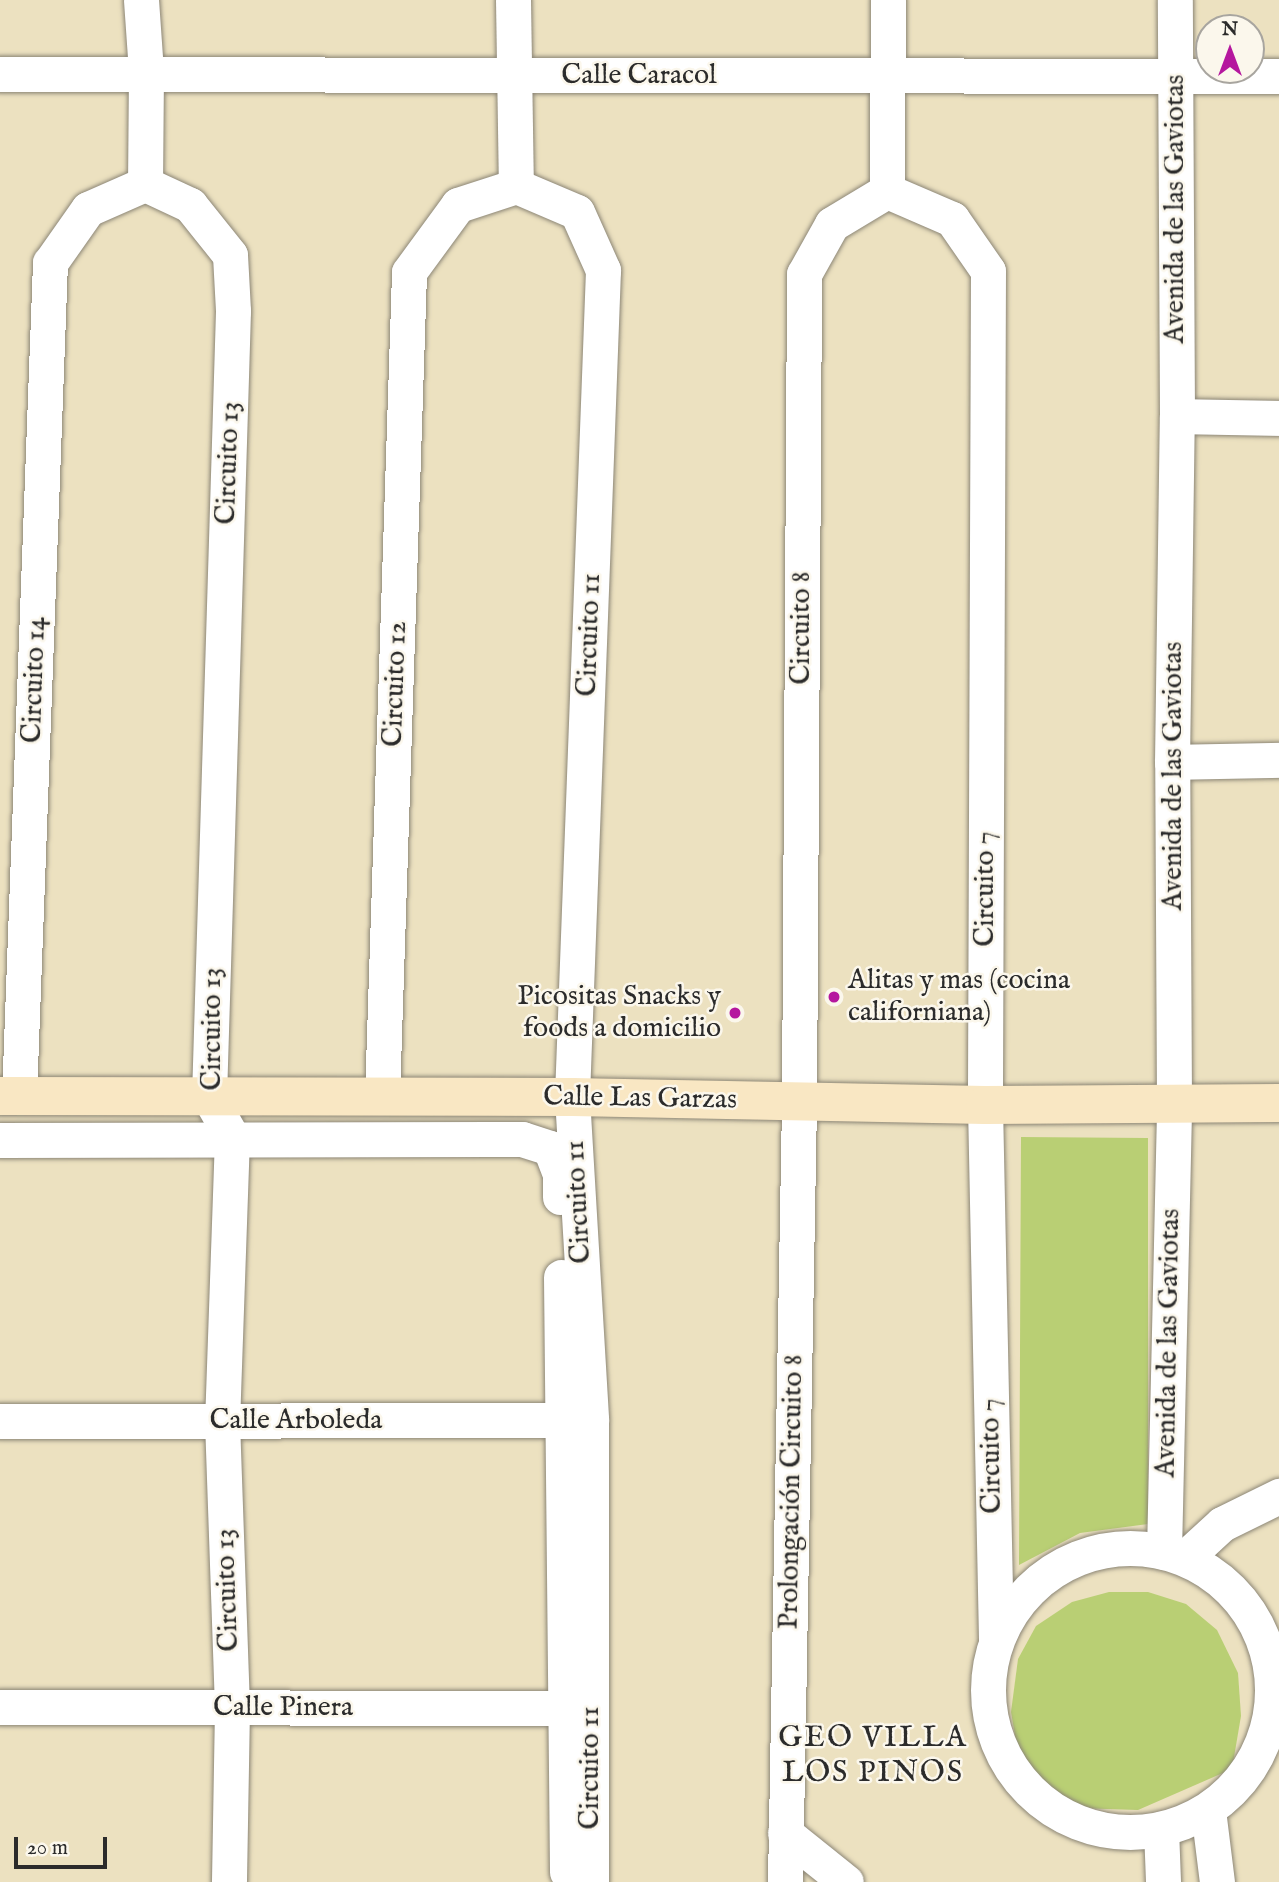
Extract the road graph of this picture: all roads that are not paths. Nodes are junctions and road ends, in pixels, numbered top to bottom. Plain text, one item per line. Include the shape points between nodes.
1 (141, 0) edge
2 (513, 0) edge
3 (888, 0) edge
4 (1175, 0) edge
5 (146, 72) junction
6 (0, 74) edge
7 (513, 76) junction
8 (890, 76) junction
9 (1279, 76) edge
10 (1174, 77) junction
11 (145, 184) junction
12 (516, 186) junction
13 (887, 191) junction
14 (1177, 416) junction
15 (1279, 418) edge
16 (1279, 760) edge
17 (1172, 761) junction
18 (9, 1096) edge
19 (382, 1096) junction
20 (209, 1097) junction
21 (572, 1097) junction
22 (1174, 1102) junction
23 (799, 1103) junction
24 (1279, 1103) edge
25 (985, 1105) junction
26 (233, 1137) junction
27 (0, 1140) edge
28 (577, 1420) junction
29 (0, 1421) edge
30 (222, 1421) junction
31 (1279, 1496) edge
32 (1174, 1555) junction
33 (996, 1641) junction
34 (0, 1707) edge
35 (232, 1708) junction
36 (565, 1708) junction
37 (578, 1759) junction
38 (1208, 1810) junction
39 (1161, 1829) junction
40 (785, 1833) junction
41 (1218, 1879) edge
42 (229, 1882) edge
43 (567, 1882) edge
44 (591, 1882) edge
45 (785, 1882) edge
46 (846, 1882) edge
47 (1163, 1882) edge

1 - 5 street
2 - 7 street
3 - 8 street
4 - 10 street, Avenida de las Gaviotas
5 - 6 street, Calle Caracol
5 - 7 street, Calle Caracol
5 - 11 street
7 - 8 street, Calle Caracol
7 - 12 street
8 - 10 street, Calle Caracol
8 - 13 street
9 - 10 street, Calle Caracol
10 - 14 street, Avenida de las Gaviotas
11 - 18 street, Circuito 14 via 88,209 50,263
11 - 20 street, Circuito 13 via 190,205 230,255 233,324
12 - 19 street, Circuito 12 via 458,205 409,272
12 - 21 street, Circuito 11 via 577,212 603,270
13 - 23 street, Circuito 8 via 832,224 804,274
13 - 25 street, Circuito 7 via 952,219 988,271
14 - 15 street
14 - 17 street, Avenida de las Gaviotas
16 - 17 street
17 - 22 street, Avenida de las Gaviotas
18 - 20 street, Calle Las Garzas
19 - 20 street, Calle Las Garzas
19 - 21 street, Calle Las Garzas
20 - 26 street, Circuito 13
21 - 23 street, Calle Las Garzas
21 - 28 street, Circuito 11
22 - 24 street, Calle Las Garzas
22 - 25 street, Calle Las Garzas
22 - 32 street, Avenida de las Gaviotas
23 - 25 street, Calle Las Garzas
23 - 40 street, Prolongación Circuito 8
25 - 33 street, Circuito 7
26 - 27 street
26 - 28 street via 522,1139 550,1148 560,1174
26 - 30 street, Circuito 13
28 - 30 street, Calle Arboleda
28 - 36 street
28 - 37 street, Circuito 11
29 - 30 street, Calle Arboleda
30 - 35 street, Circuito 13
31 - 32 street via 1222,1524
32 - 33 street via 1141,1548 1095,1552 1053,1570 1019,1601
32 - 38 street via 1212,1573 1236,1593 1267,1647 1273,1677 1265,1738 1232,1790
33 - 39 street via 987,1678 989,1716 1001,1752 1023,1783 1051,1808 1085,1825 1123,1832
34 - 35 street, Calle Pinera
35 - 36 street, Calle Pinera
35 - 42 street, Circuito 13
36 - 37 street
37 - 43 street
37 - 44 street, Circuito 11
38 - 39 street
38 - 41 street
39 - 47 street
40 - 45 street, Prolongación Circuito 8
40 - 46 street

